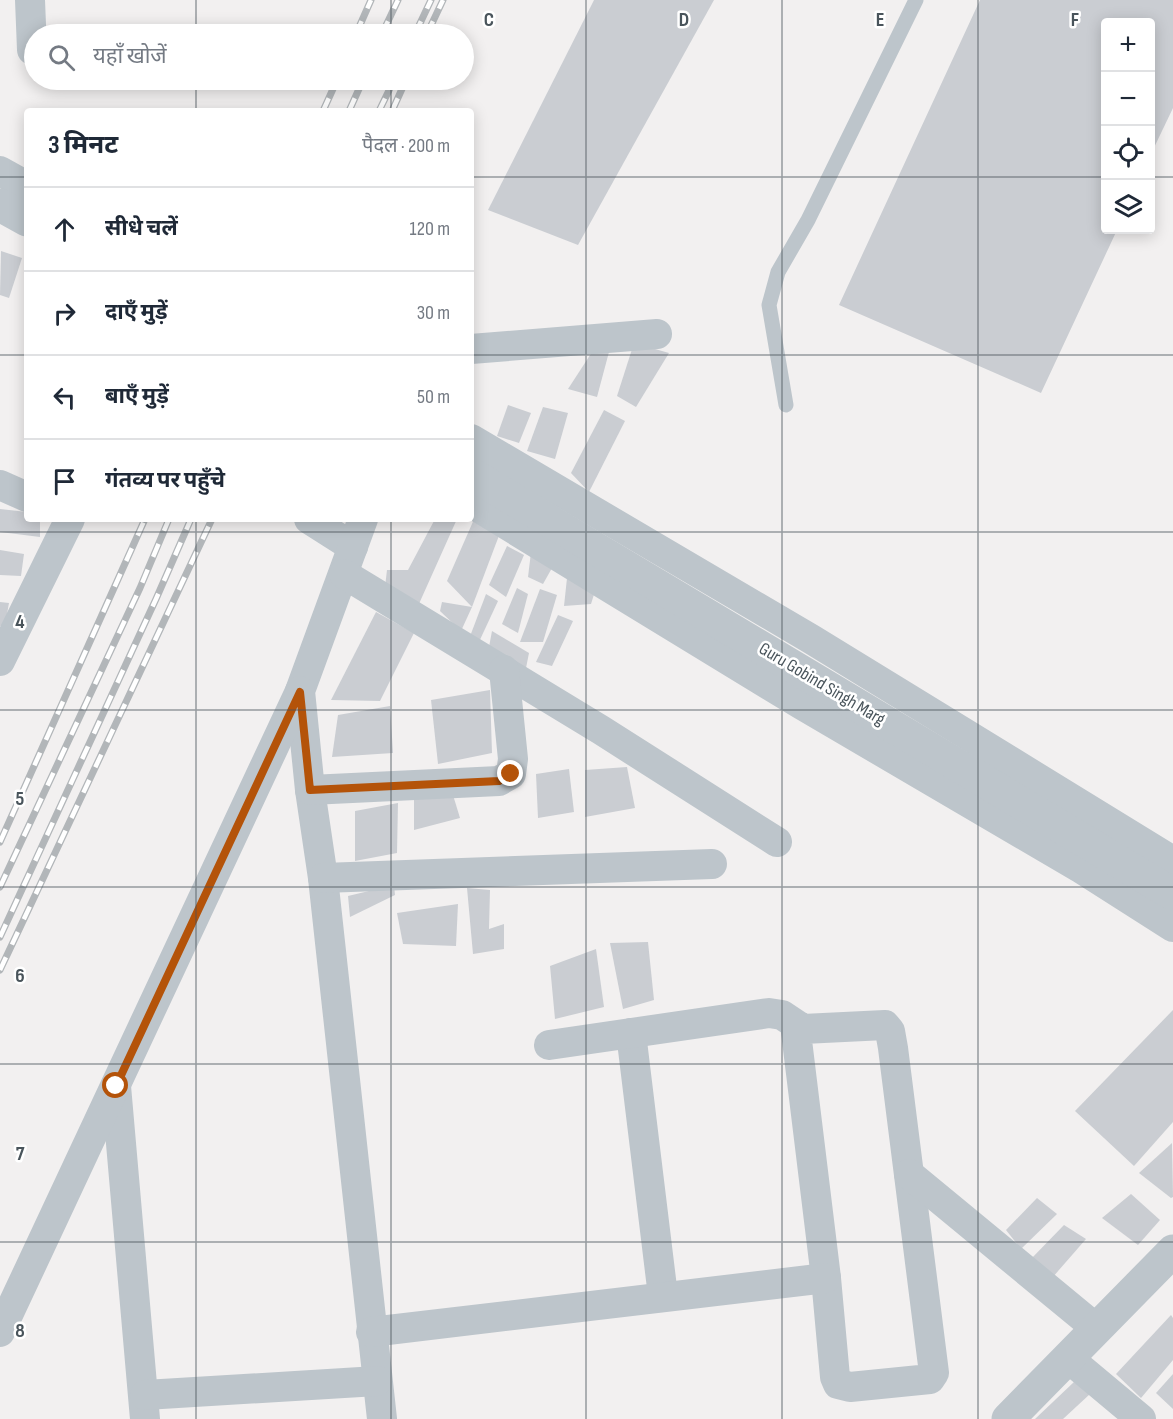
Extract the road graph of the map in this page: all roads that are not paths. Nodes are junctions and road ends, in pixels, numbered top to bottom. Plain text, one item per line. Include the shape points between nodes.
1 (30, 0) edge
2 (916, 0) edge
3 (31, 24) edge
4 (0, 171) edge
5 (24, 184) edge
6 (0, 205) edge
7 (24, 218) edge
8 (657, 334) dead end
9 (474, 349) edge
10 (786, 405) dead end
11 (474, 441) edge
12 (474, 476) edge
13 (0, 484) edge
14 (24, 496) edge
15 (474, 504) edge
16 (69, 522) edge
17 (314, 522) edge
18 (353, 546) edge
19 (0, 661) edge
20 (504, 670) junction
21 (300, 692) junction
22 (310, 790) junction
23 (777, 842) dead end
24 (1172, 857) edge
25 (712, 864) dead end
26 (323, 878) junction
27 (1173, 894) edge
28 (1173, 927) edge
29 (795, 1024) junction
30 (631, 1033) junction
31 (549, 1045) dead end
32 (116, 1086) junction
33 (909, 1174) junction
34 (1173, 1251) edge
35 (826, 1278) junction
36 (663, 1296) junction
37 (1097, 1329) junction
38 (0, 1332) edge
39 (371, 1332) junction
40 (1068, 1358) junction
41 (377, 1381) junction
42 (145, 1407) edge
43 (382, 1419) edge
44 (1008, 1419) edge
45 (1141, 1419) edge

1 - 3 street
2 - 10 lane via 808,220 778,272 769,305
4 - 5 street
6 - 7 street
8 - 9 street
11 - 24 street
12 - 27 street, Guru Gobind Singh Marg
13 - 14 street
15 - 28 street
16 - 19 street
17 - 18 street
18 - 20 street
18 - 21 street
20 - 22 street via 513,759 511,774 499,781
20 - 23 street
21 - 22 street
21 - 32 street
22 - 26 street
25 - 26 street
26 - 39 street
29 - 30 street via 782,1015 769,1013
29 - 33 street via 803,1029 885,1025 890,1031
29 - 35 street
30 - 31 street
30 - 36 street
32 - 38 street
32 - 42 street
33 - 35 street via 934,1373 930,1379 850,1387 838,1384
33 - 37 street
34 - 37 street
35 - 36 street
36 - 39 street
37 - 40 street
39 - 41 street
40 - 44 street
40 - 45 street
41 - 42 street
41 - 43 street

